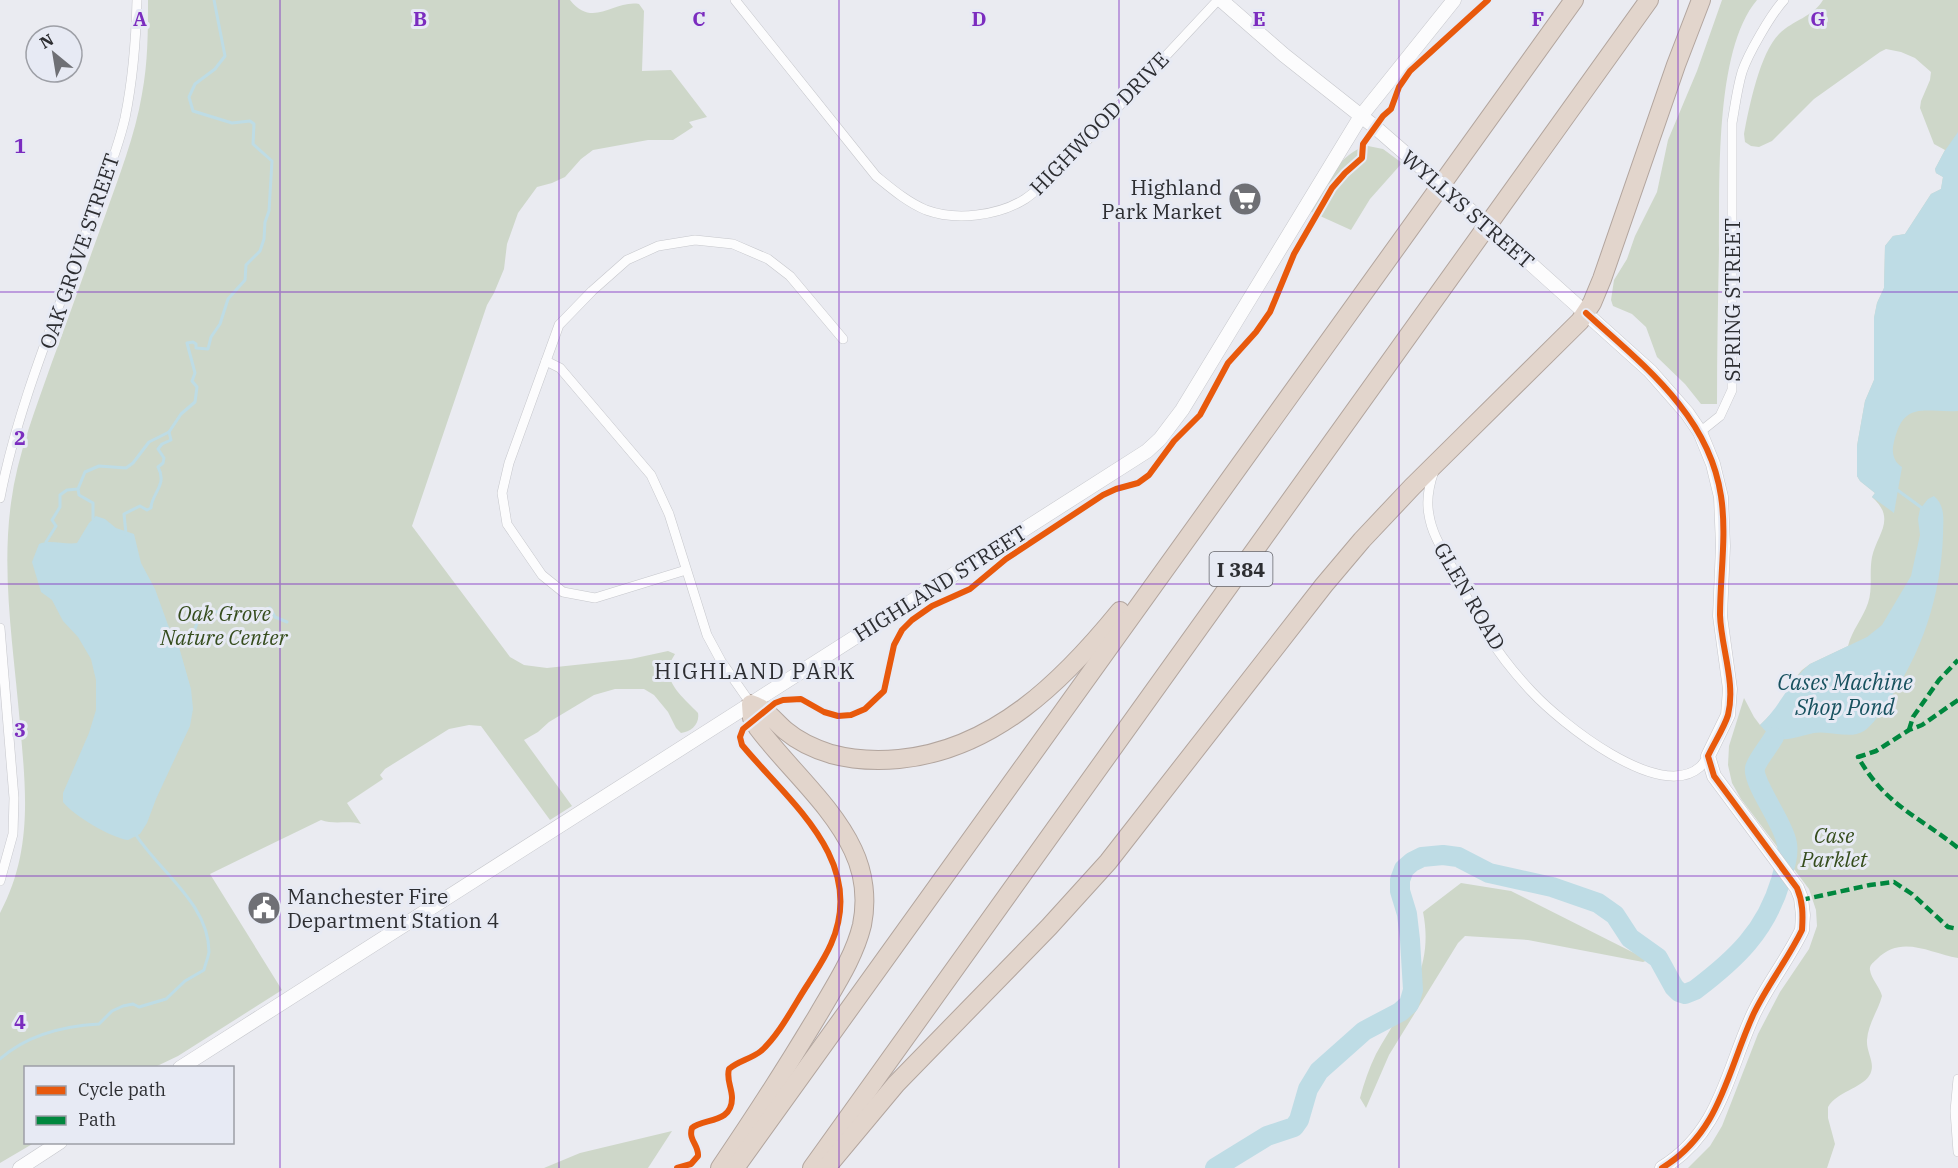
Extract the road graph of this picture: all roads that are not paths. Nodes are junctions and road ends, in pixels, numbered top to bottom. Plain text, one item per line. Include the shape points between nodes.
1 (137, 0) edge
2 (735, 0) edge
3 (1220, 0) edge
4 (1454, 0) edge
5 (1574, 0) edge
6 (1650, 0) edge
7 (1701, 0) edge
8 (1784, 0) edge
9 (1361, 116) junction
10 (1586, 313) junction
11 (843, 339) dead end
12 (546, 361) junction
13 (1700, 432) junction
14 (1437, 463) junction
15 (0, 498) edge
16 (1175, 553) junction
17 (686, 570) junction
18 (0, 628) edge
19 (751, 704) junction
20 (1708, 756) junction
21 (0, 881) edge
22 (183, 1066) edge
23 (1958, 1079) edge
24 (842, 1138) junction
25 (59, 1144) edge
26 (744, 1145) junction
27 (1958, 1152) edge
28 (27, 1166) edge
29 (720, 1168) edge
30 (735, 1168) edge
31 (812, 1168) edge
32 (826, 1168) edge
33 (1662, 1168) edge

1 - 15 street, OAK GROVE STREET via 134,71 124,120 28,397
2 - 3 street, HIGHWOOD DRIVE via 876,176 899,195 927,210 956,216 991,213 1023,200 1051,179
3 - 9 main road, WYLLYS STREET
4 - 9 main road, HIGHLAND STREET
5 - 16 highway, I 384
6 - 24 highway, I 384
7 - 10 highway via 1602,279
8 - 13 street, SPRING STREET via 1743,71 1736,97 1732,123 1732,390 1720,416
9 - 10 main road, WYLLYS STREET, bridge
9 - 19 main road, HIGHLAND STREET via 1182,410 1160,439 1127,465
10 - 13 main road, WYLLYS STREET via 1650,371
10 - 14 highway
11 - 12 street via 790,276 768,259 733,244 695,240 658,246 627,260 559,325
12 - 17 street via 560,368 651,475 669,514
12 - 17 street via 504,483 507,524 542,575 563,592 595,598
13 - 20 main road via 1721,497 1720,616 1730,689 1728,715
14 - 20 street, GLEN ROAD via 1427,507 1437,538 1487,634 1532,692 1587,740 1626,763 1655,774 1690,773 1701,767
14 - 24 highway via 1341,564 1102,870
16 - 19 highway via 1044,693 1004,722 949,748 893,760 839,756 801,741 765,710
16 - 26 highway, I 384
17 - 19 street via 706,635
18 - 21 street via 14,798 13,834
19 - 22 main road, HIGHLAND STREET
19 - 26 highway via 758,728 850,843 862,879 864,909 844,971
20 - 33 main road via 1714,776 1789,876 1801,898 1802,930 1754,1013 1714,1113 1692,1144
23 - 27 street via 1954,1111
24 - 31 highway, I 384
24 - 32 highway
25 - 28 main road
26 - 29 highway
26 - 30 highway, I 384

